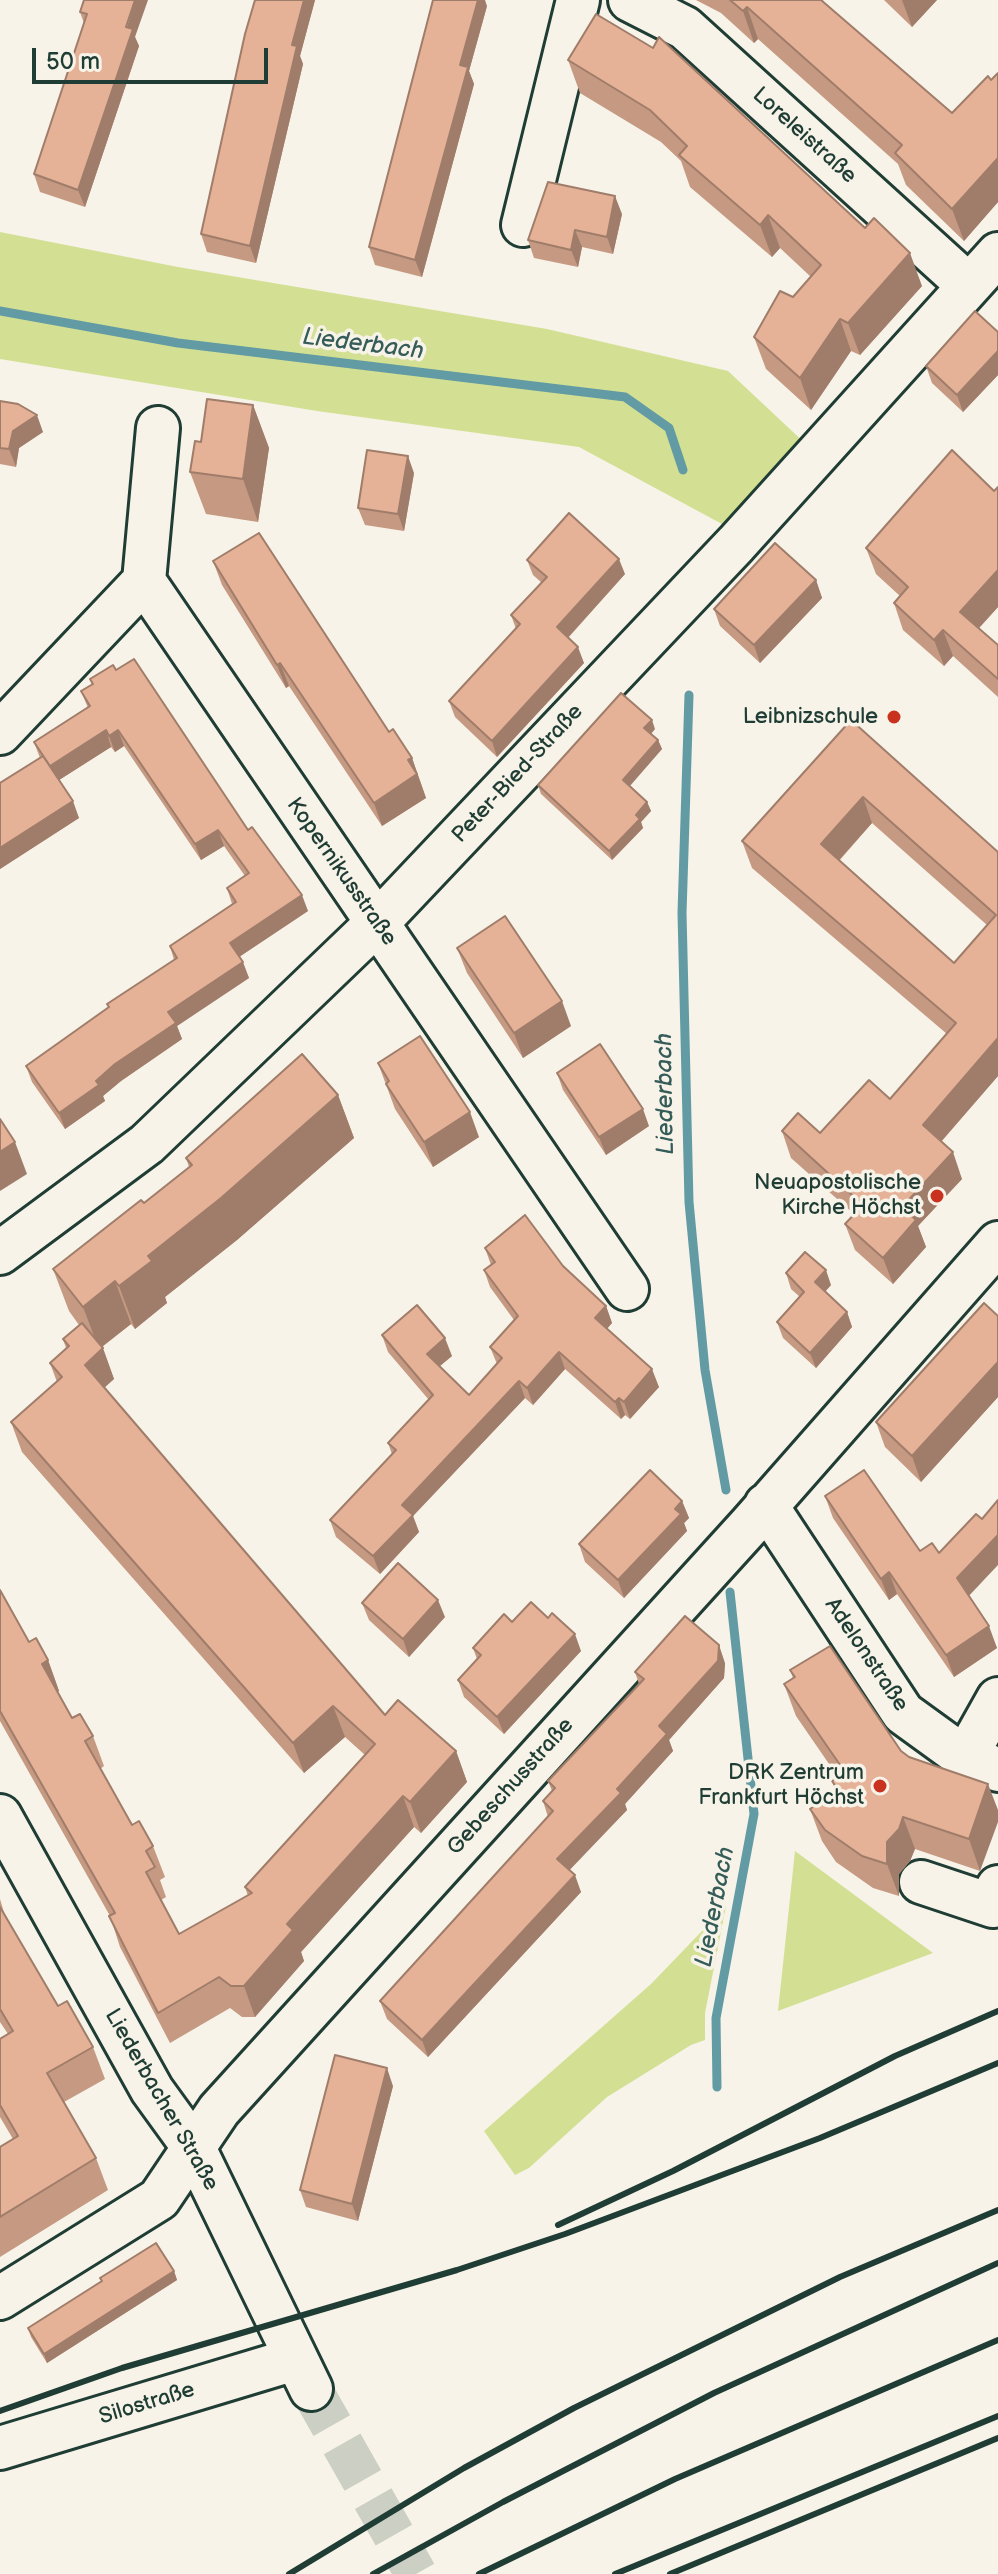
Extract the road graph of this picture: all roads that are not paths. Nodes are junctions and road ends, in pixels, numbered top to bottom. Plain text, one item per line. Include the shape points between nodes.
1 (578, 0) edge
2 (630, 0) edge
3 (523, 225) dead end
4 (998, 254) edge
5 (968, 285) junction
6 (158, 428) dead end
7 (144, 581) junction
8 (0, 733) edge
9 (377, 923) junction
10 (998, 1243) edge
11 (0, 1253) edge
12 (627, 1289) dead end
13 (766, 1505) junction
14 (856, 1642) junction
15 (819, 1664) edge
16 (998, 1699) edge
17 (982, 1763) edge
18 (0, 1816) edge
19 (921, 1882) dead end
20 (998, 1887) edge
21 (194, 2148) junction
22 (0, 2298) edge
23 (303, 2374) joint
24 (0, 2448) edge

1 - 3 street
2 - 5 street, Loreleistraße via 685,28
4 - 5 street, Peter-Bied-Straße
5 - 9 street, Peter-Bied-Straße via 736,544
6 - 7 street
7 - 8 street
7 - 9 street, Kopernikusstraße
9 - 11 street, Peter-Bied-Straße via 147,1144
9 - 12 street, Kopernikusstraße
10 - 13 street, Gebeschusstraße
13 - 14 street, Adelonstraße
13 - 21 street, Gebeschusstraße via 219,2110
14 - 15 street
14 - 17 street, Adelonstraße via 903,1713
16 - 17 street
18 - 21 street, Liederbacher Straße via 152,2090
19 - 20 street via 993,1906
21 - 22 street, Gebeschusstraße via 159,2199
21 - 23 street, Liederbacher Straße
23 - 24 street, Silostraße

